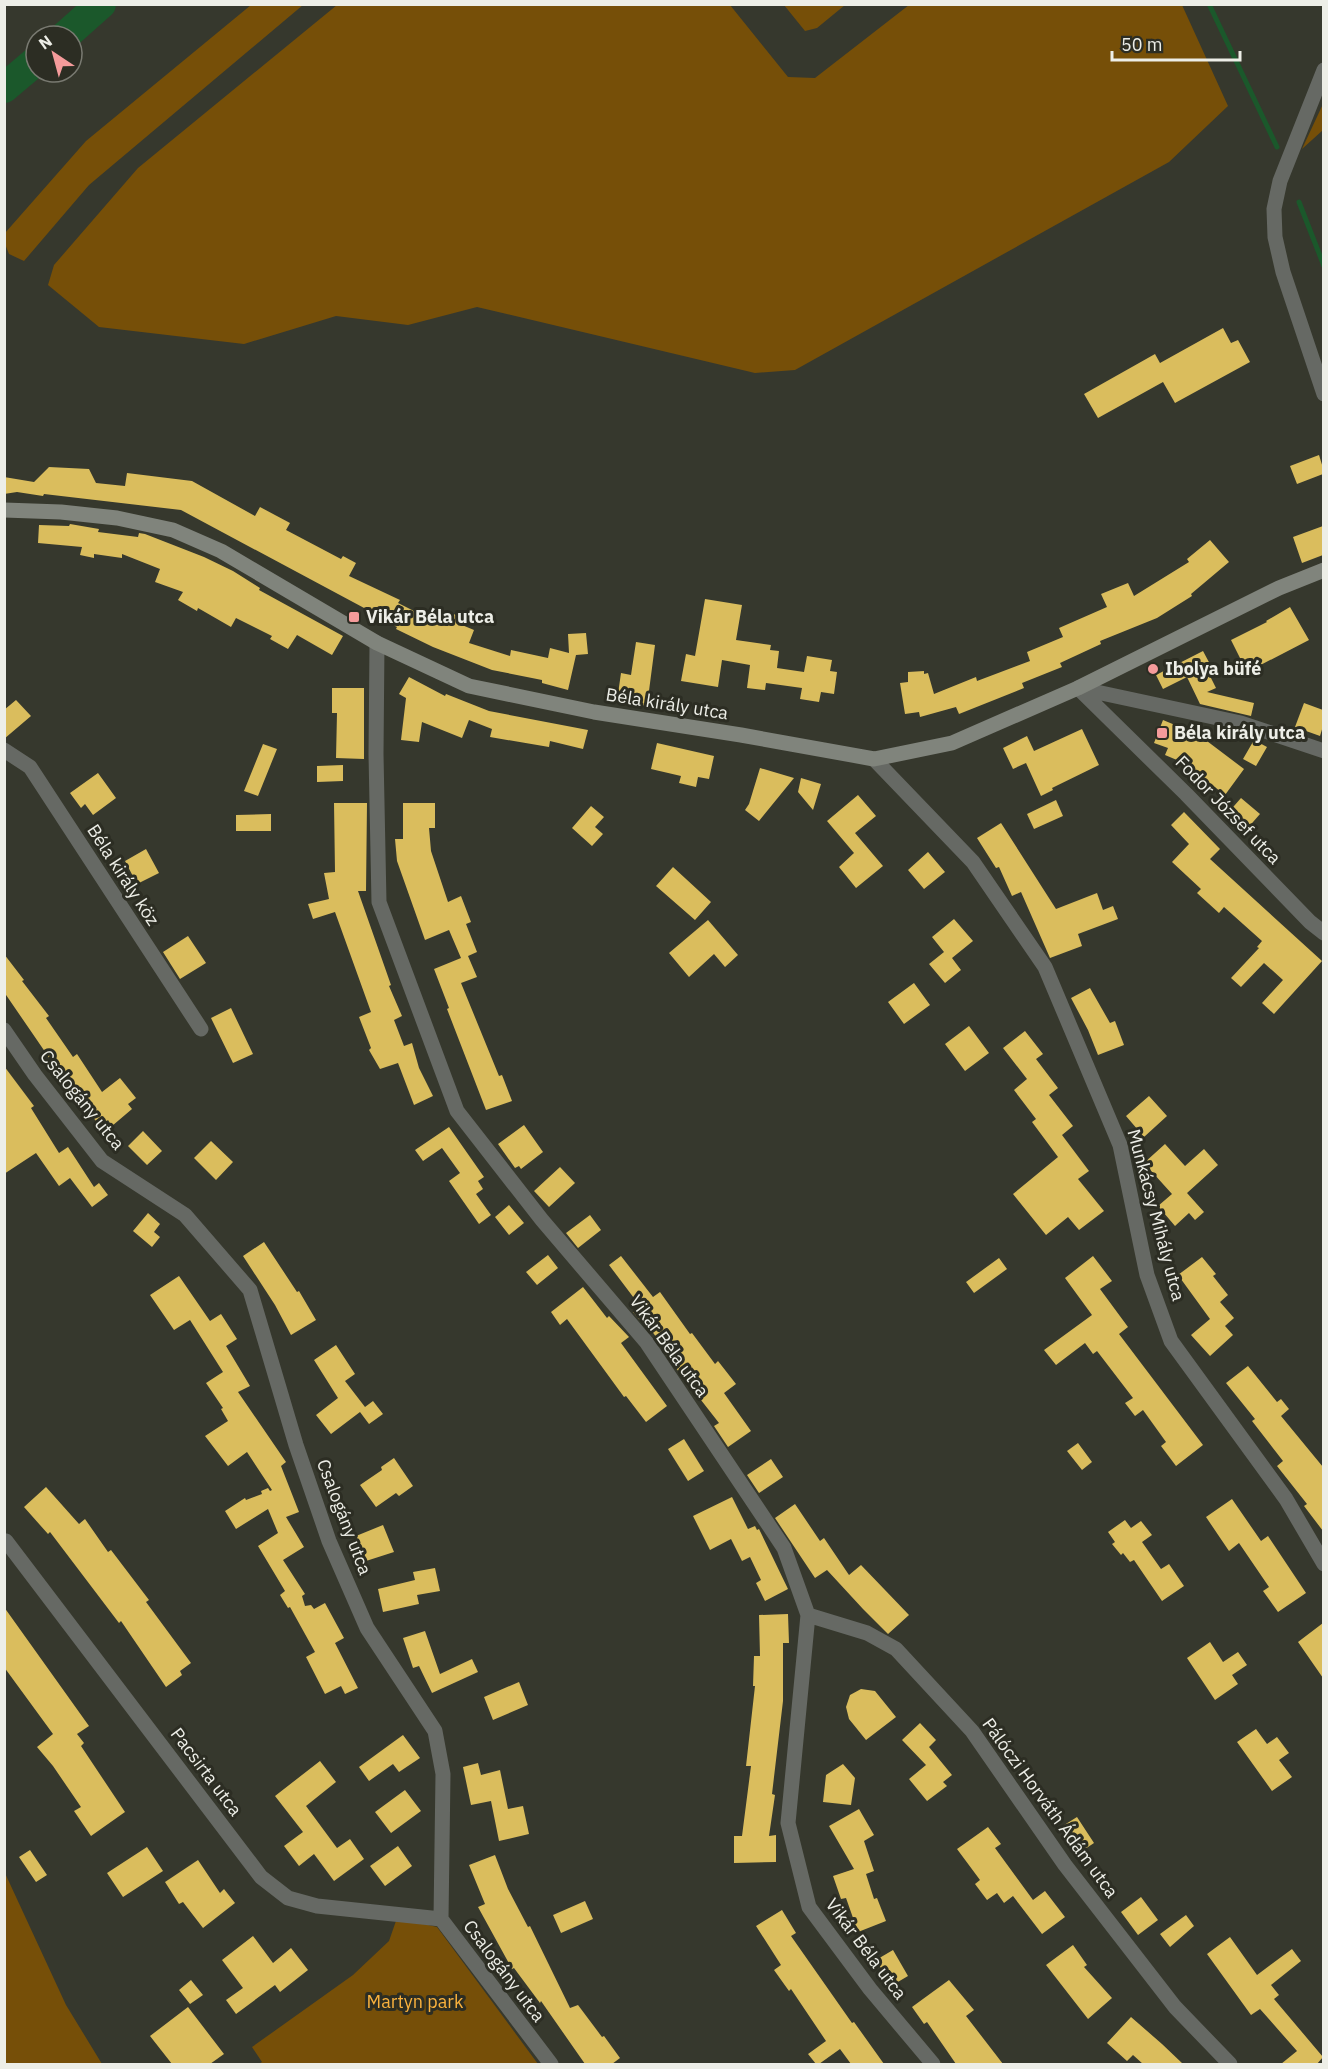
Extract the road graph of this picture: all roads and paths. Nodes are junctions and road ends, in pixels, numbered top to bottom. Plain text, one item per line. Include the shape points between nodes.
1 (1323, 70) edge
2 (1323, 394) edge
3 (4, 510) edge
4 (1323, 570) edge
5 (377, 643) junction
6 (1078, 688) junction
7 (4, 750) edge
8 (1323, 752) edge
9 (874, 759) junction
10 (1323, 933) edge
11 (201, 1029) dead end
12 (4, 1030) edge
13 (6, 1541) dead end
14 (1323, 1564) edge
15 (808, 1615) junction
16 (441, 1919) junction
17 (551, 2064) edge
18 (933, 2064) edge
19 (1230, 2064) edge

1 - 2 street via 1280,181 1274,209 1283,272
3 - 5 street, Béla király utca via 117,518 173,530 221,551
4 - 6 street, Béla király utca
5 - 9 street, Béla király utca via 469,686 594,712
5 - 15 street, Vikár Béla utca via 379,902 457,1112 647,1343 784,1548
6 - 8 street via 1241,723
6 - 9 street, Béla király utca via 952,743
6 - 10 street, Fodor József utca
7 - 11 street, Béla király köz via 30,767
9 - 14 street, Munkácsy Mihály utca via 973,862 1044,967 1120,1145 1147,1275 1171,1341 1286,1499
12 - 16 street, Csalogány utca via 102,1161 185,1215 250,1290 296,1445 330,1541 367,1628 435,1731 443,1774
13 - 16 street, Pacsirta utca via 261,1877 288,1898 317,1906
15 - 18 street, Vikár Béla utca via 788,1823 809,1907
15 - 19 street, Pálóczi Horváth Ádám utca via 867,1632 896,1648 972,1731 1078,1883 1175,2007
16 - 17 street, Csalogány utca

